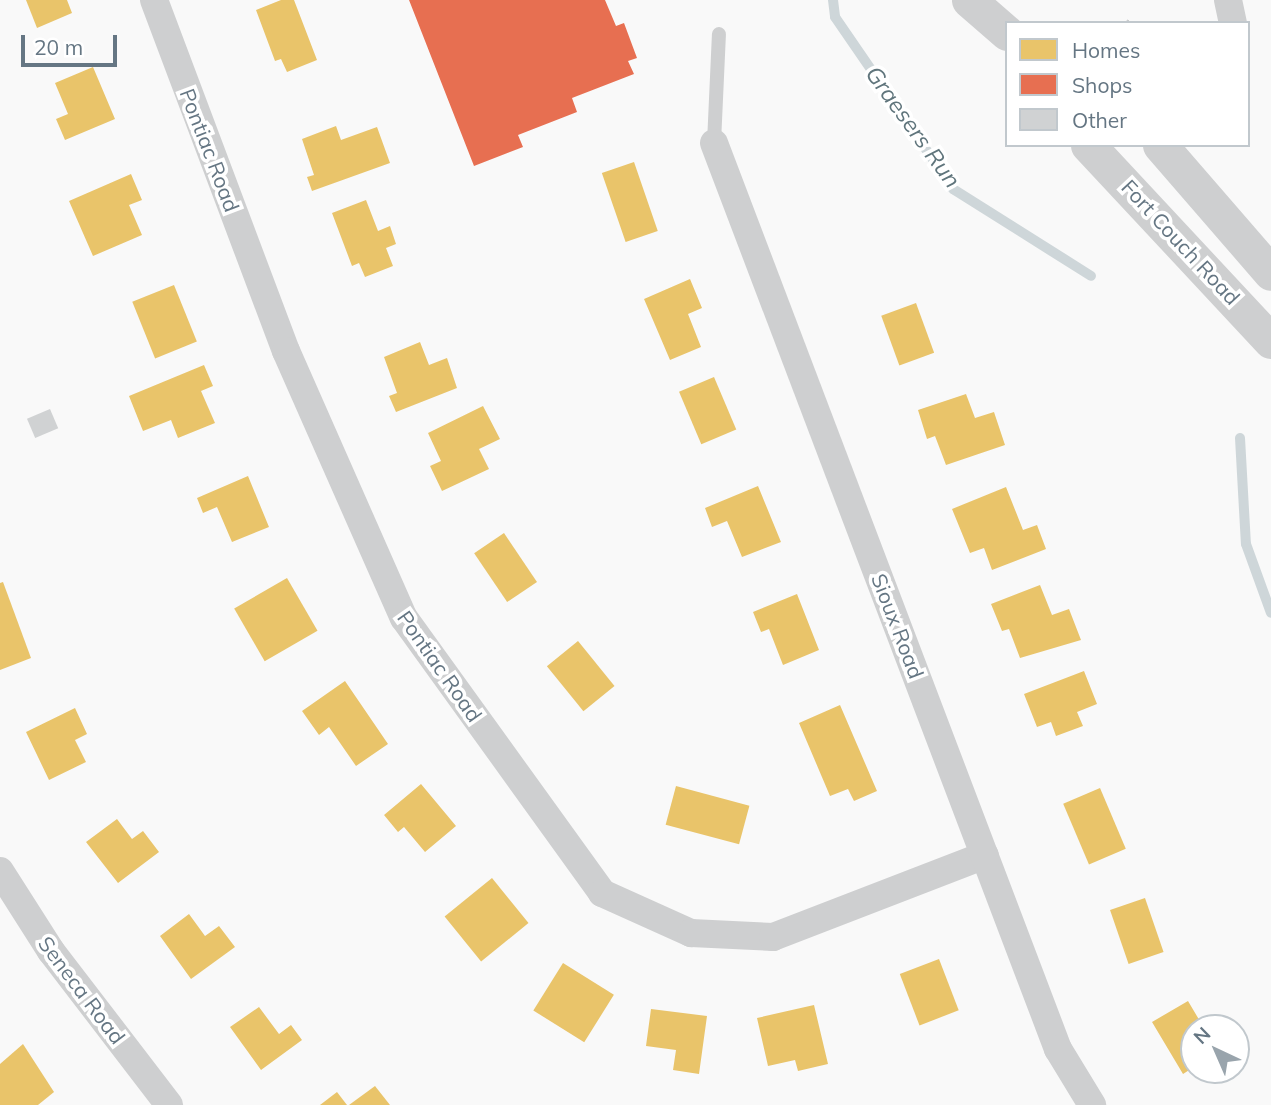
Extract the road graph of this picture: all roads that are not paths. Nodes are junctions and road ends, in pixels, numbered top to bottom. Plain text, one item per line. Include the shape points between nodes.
1 (154, 0) edge
2 (968, 0) edge
3 (1228, 0) edge
4 (1233, 21) edge
5 (1005, 31) edge
6 (719, 34) dead end
7 (715, 143) joint
8 (1090, 147) edge
9 (1163, 147) edge
10 (1271, 273) edge
11 (1271, 341) edge
12 (985, 855) junction
13 (0, 871) edge
14 (169, 1105) edge
15 (1091, 1105) edge

1 - 12 street, Pontiac Road via 285,351 404,618 602,892 691,933 773,937
2 - 5 street
3 - 4 street
6 - 7 lane
7 - 12 street, Sioux Road
8 - 11 street, Fort Couch Road
9 - 10 street
12 - 15 street, Sioux Road via 1058,1049
13 - 14 street, Seneca Road via 51,951

